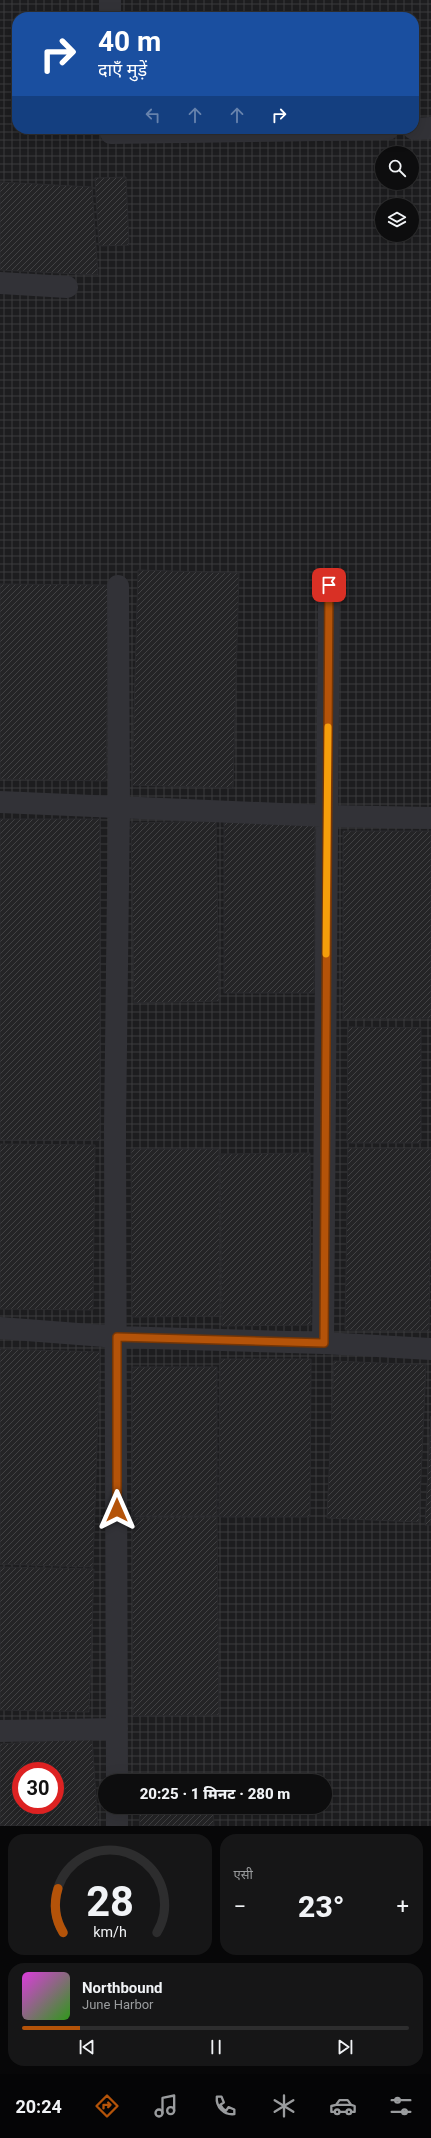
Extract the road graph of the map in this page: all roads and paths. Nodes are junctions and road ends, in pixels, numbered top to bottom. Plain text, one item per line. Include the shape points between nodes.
1 (110, 0) edge
2 (110, 12) edge
3 (431, 128) edge
4 (419, 129) edge
5 (0, 283) edge
6 (67, 287) dead end
7 (329, 585) dead end
8 (118, 586) dead end
9 (0, 802) edge
10 (119, 807) junction
11 (327, 816) junction
12 (431, 818) edge
13 (0, 1328) edge
14 (117, 1337) junction
15 (324, 1343) junction
16 (431, 1349) edge
17 (117, 1729) junction
18 (0, 1731) edge
19 (117, 1774) edge
20 (117, 1814) edge
21 (117, 1826) edge

1 - 2 street
3 - 4 street
5 - 6 street
7 - 11 street
8 - 10 street
9 - 10 street
10 - 11 street
10 - 14 street via 115,1128
11 - 12 street
11 - 15 street
13 - 14 street
14 - 15 street
14 - 17 street
15 - 16 street
17 - 18 street
17 - 19 street
20 - 21 street

